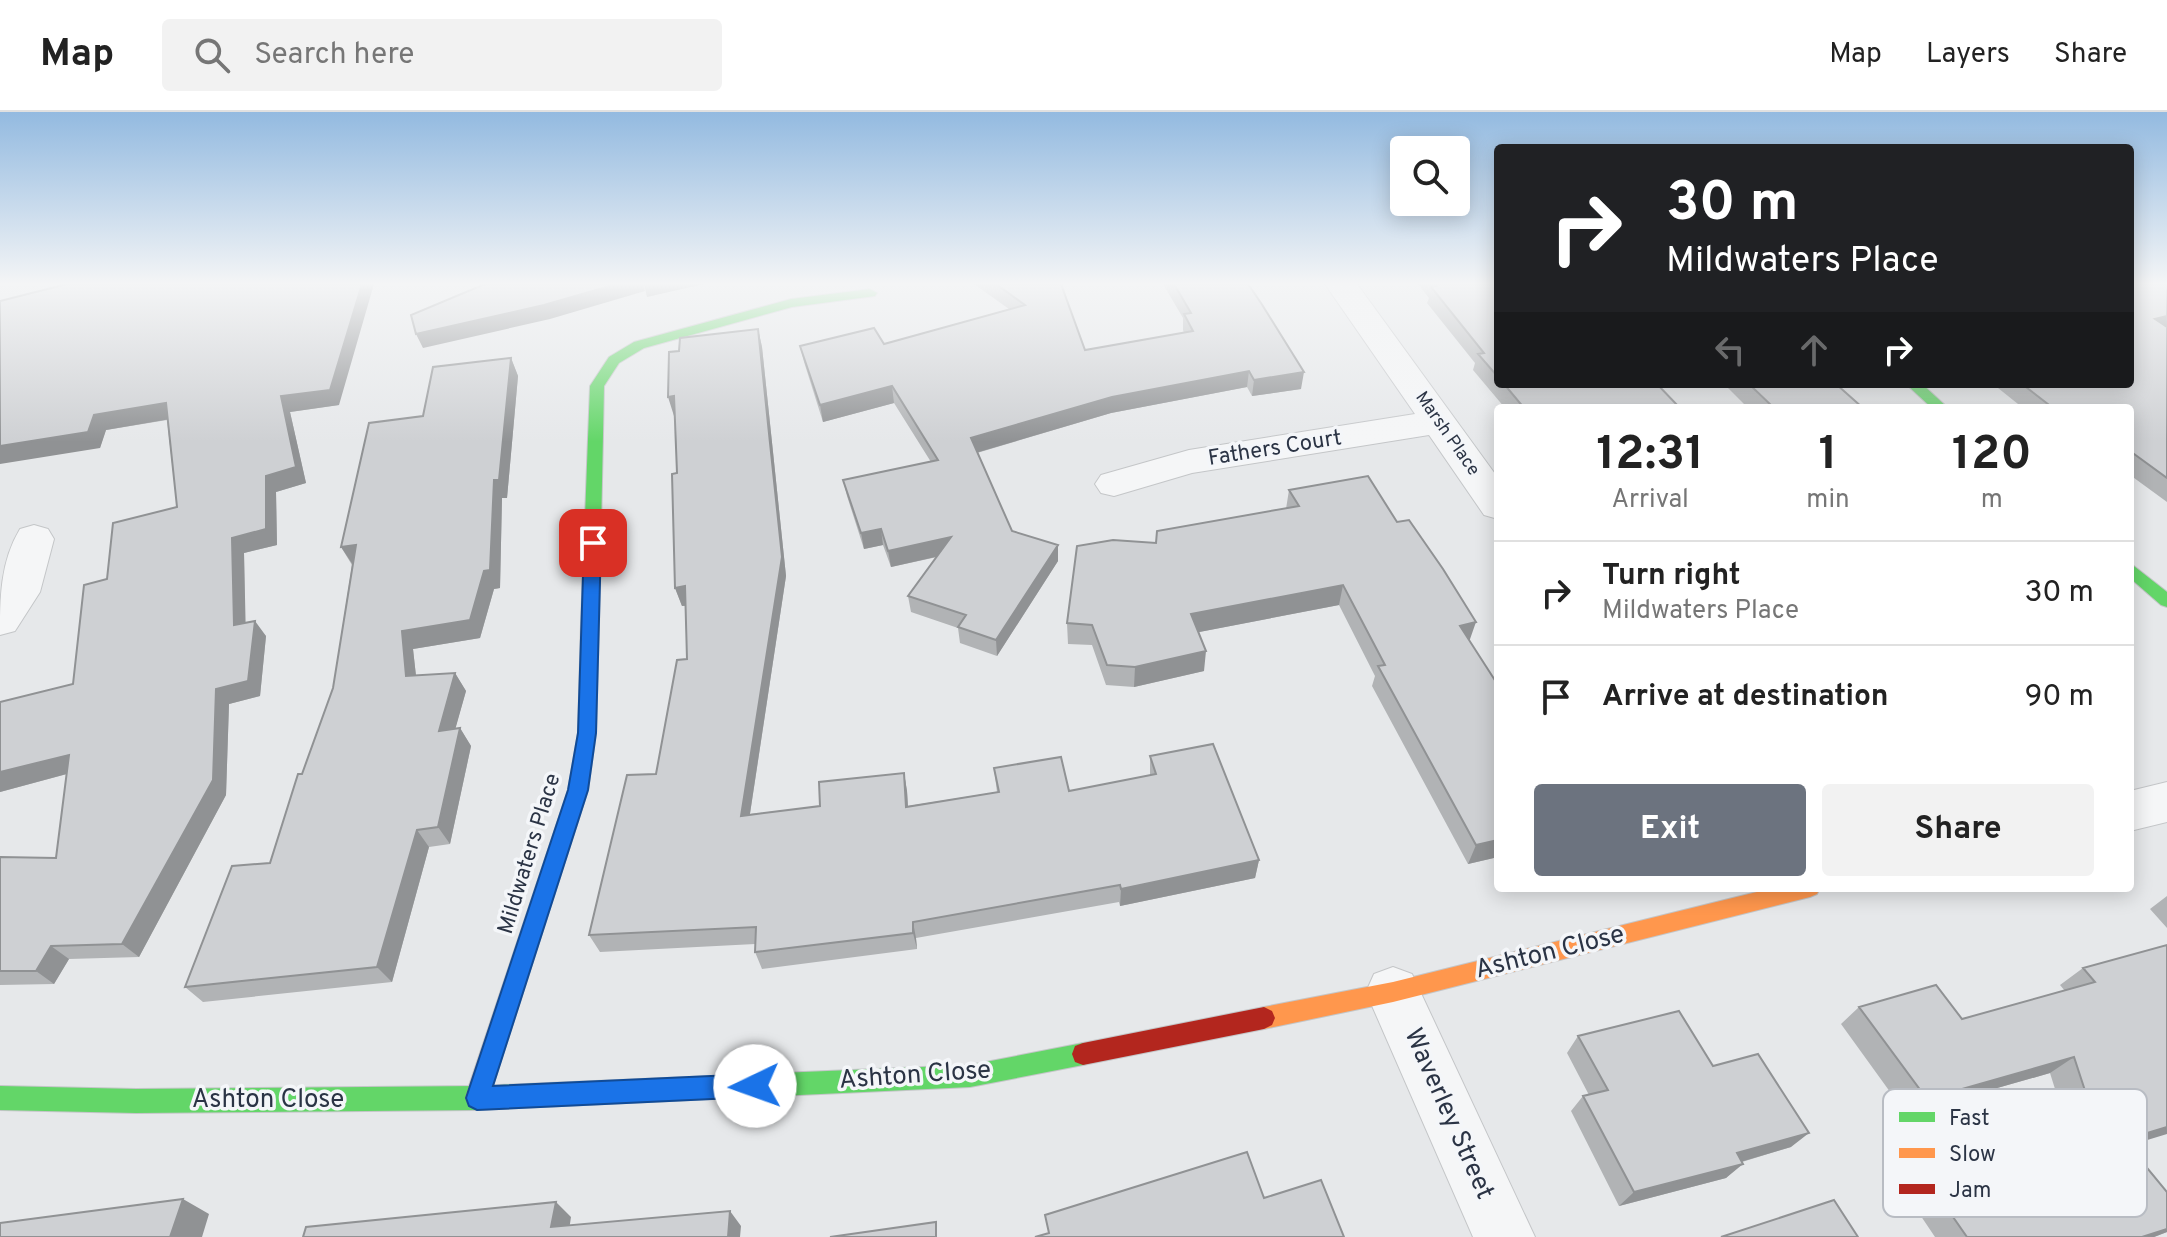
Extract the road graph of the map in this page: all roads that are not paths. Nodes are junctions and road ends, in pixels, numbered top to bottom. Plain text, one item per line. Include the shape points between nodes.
1 (670, 336) edge
2 (1378, 336) edge
3 (1918, 388) edge
4 (1936, 404) edge
5 (1438, 422) junction
6 (1114, 484) dead end
7 (1494, 500) edge
8 (34, 539) dead end
9 (2134, 572) edge
10 (2167, 601) edge
11 (0, 620) edge
12 (2167, 802) edge
13 (2134, 810) edge
14 (1782, 892) edge
15 (1393, 992) junction
16 (0, 1098) edge
17 (477, 1098) junction
18 (1504, 1237) edge

1 - 17 street, Mildwaters Place via 639,345 614,360 597,386 587,733 578,790
2 - 5 street, Marsh Place
3 - 4 street
5 - 6 street, Fathers Court via 1189,462
5 - 7 street, Marsh Place
8 - 11 street via 19,592
9 - 10 street
12 - 13 street
14 - 15 street, Ashton Close
15 - 17 street, Ashton Close via 970,1076
15 - 18 street, Waverley Street
16 - 17 street, Ashton Close

